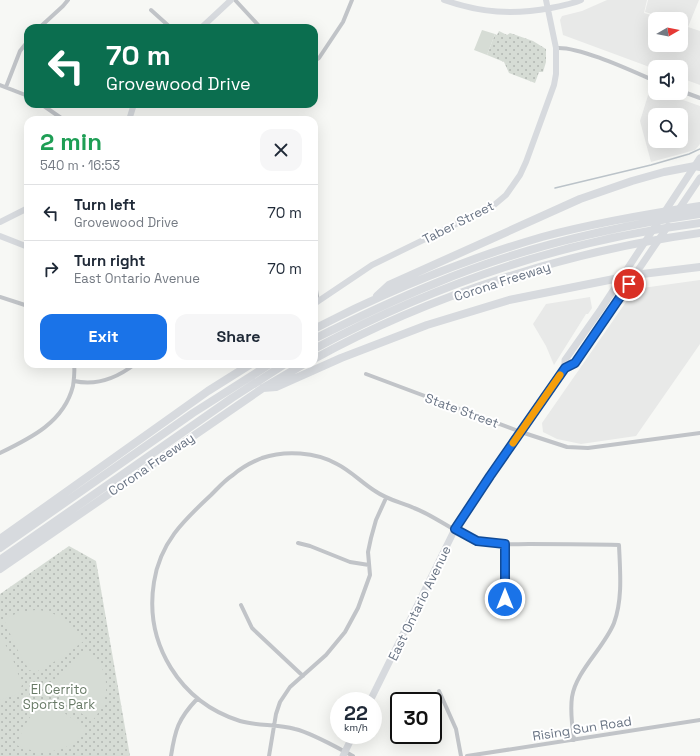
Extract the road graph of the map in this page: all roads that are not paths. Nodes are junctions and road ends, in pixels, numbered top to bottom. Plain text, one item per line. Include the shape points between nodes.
1 (68, 0) edge
2 (231, 0) edge
3 (235, 0) edge
4 (352, 0) edge
5 (444, 0) edge
6 (546, 0) edge
7 (581, 0) edge
8 (547, 8) junction
9 (151, 10) dead end
10 (43, 24) edge
11 (167, 24) edge
12 (205, 24) edge
13 (257, 24) edge
14 (24, 46) edge
15 (556, 48) junction
16 (318, 59) edge
17 (648, 78) edge
18 (0, 85) edge
19 (6, 87) junction
20 (24, 94) edge
21 (688, 94) edge
22 (700, 98) edge
23 (47, 108) edge
24 (58, 116) edge
25 (700, 158) edge
26 (697, 167) edge
27 (700, 178) edge
28 (696, 206) edge
29 (24, 210) edge
30 (700, 214) edge
31 (0, 222) edge
32 (700, 223) edge
33 (700, 233) edge
34 (0, 236) edge
35 (24, 245) edge
36 (700, 267) edge
37 (634, 275) junction
38 (621, 278) junction
39 (0, 297) edge
40 (370, 301) junction
41 (318, 302) edge
42 (24, 305) edge
43 (593, 320) junction
44 (318, 327) edge
45 (318, 337) edge
46 (588, 344) junction
47 (318, 347) edge
48 (318, 357) edge
49 (74, 368) edge
50 (130, 368) edge
51 (245, 368) edge
52 (264, 368) edge
53 (279, 368) edge
54 (297, 368) edge
55 (565, 368) junction
56 (366, 374) dead end
57 (74, 381) junction
58 (263, 388) junction
59 (521, 432) junction
60 (700, 433) edge
61 (0, 453) edge
62 (386, 498) junction
63 (43, 508) junction
64 (455, 529) junction
65 (56, 530) junction
66 (0, 535) edge
67 (0, 539) edge
68 (298, 543) dead end
69 (505, 544) junction
70 (0, 548) edge
71 (0, 560) edge
72 (370, 564) junction
73 (0, 569) edge
74 (0, 575) edge
75 (241, 605) dead end
76 (505, 613) dead end
77 (303, 676) junction
78 (439, 691) dead end
79 (374, 692) edge
80 (197, 699) junction
81 (700, 720) edge
82 (275, 725) junction
83 (574, 740) junction
84 (349, 744) edge
85 (344, 754) edge
86 (171, 756) edge
87 (269, 756) edge
88 (352, 756) edge
89 (461, 756) edge
90 (467, 756) edge

1 - 10 street
2 - 12 street
3 - 13 street
4 - 16 street via 343,22
5 - 8 street via 474,10 497,12 523,12
6 - 8 street, Taber Street
7 - 8 street
8 - 15 street, Taber Street
9 - 11 street
14 - 19 street
15 - 17 street via 584,53
15 - 41 street, Taber Street via 556,74 551,93 526,162 506,195 493,206 372,265
18 - 19 street
19 - 20 street
21 - 22 street
23 - 24 street
25 - 26 main road, East Ontario Avenue
26 - 38 main road, East Ontario Avenue
26 - 40 highway via 664,172 580,199 389,286
27 - 37 main road, East Ontario Avenue
28 - 40 highway via 654,212 543,237 489,254
29 - 31 street
30 - 45 highway via 598,232 501,259 431,284
32 - 47 highway via 598,241 511,265 384,314
33 - 48 highway, Corona Freeway via 632,244 526,272 449,297 364,333
34 - 35 street
36 - 37 highway
37 - 38 highway
37 - 46 main road, East Ontario Avenue
38 - 43 main road, East Ontario Avenue
38 - 58 highway via 509,300 427,325 341,358 276,387
39 - 42 street
40 - 44 highway
43 - 46 main road via 586,338
43 - 55 main road, East Ontario Avenue via 565,360
46 - 55 main road, East Ontario Avenue via 575,363
49 - 57 street
50 - 57 street via 111,379 96,382
51 - 63 highway, Corona Freeway
52 - 70 highway via 193,413
53 - 71 highway via 220,406
54 - 58 highway, Corona Freeway
55 - 59 main road, East Ontario Avenue
56 - 59 street, State Street
57 - 61 street via 66,403 55,419 25,441
58 - 65 highway, Corona Freeway
59 - 60 street, State Street via 567,447 588,448
59 - 64 main road, East Ontario Avenue
62 - 64 street via 414,508
62 - 72 street via 370,538
62 - 80 street via 335,462 320,456 282,454 263,458 244,467 184,520 169,539 155,572 152,609 159,646 177,678
63 - 66 highway
63 - 67 highway, Corona Freeway
64 - 69 street via 477,541
64 - 79 main road, East Ontario Avenue
65 - 73 highway, Corona Freeway
65 - 74 highway
68 - 72 street via 350,562
69 - 76 street
69 - 83 street via 619,545 617,612 608,636 580,676 572,696
72 - 77 street via 370,575 358,608 345,632 326,655
75 - 77 street via 252,628
77 - 82 street via 290,687 280,702
78 - 89 street via 456,729
80 - 82 street via 242,721
80 - 86 street via 179,721
81 - 83 street, Rising Sun Road
82 - 85 street via 297,729
82 - 87 street
83 - 90 street, Rising Sun Road
84 - 85 main road
85 - 88 street

